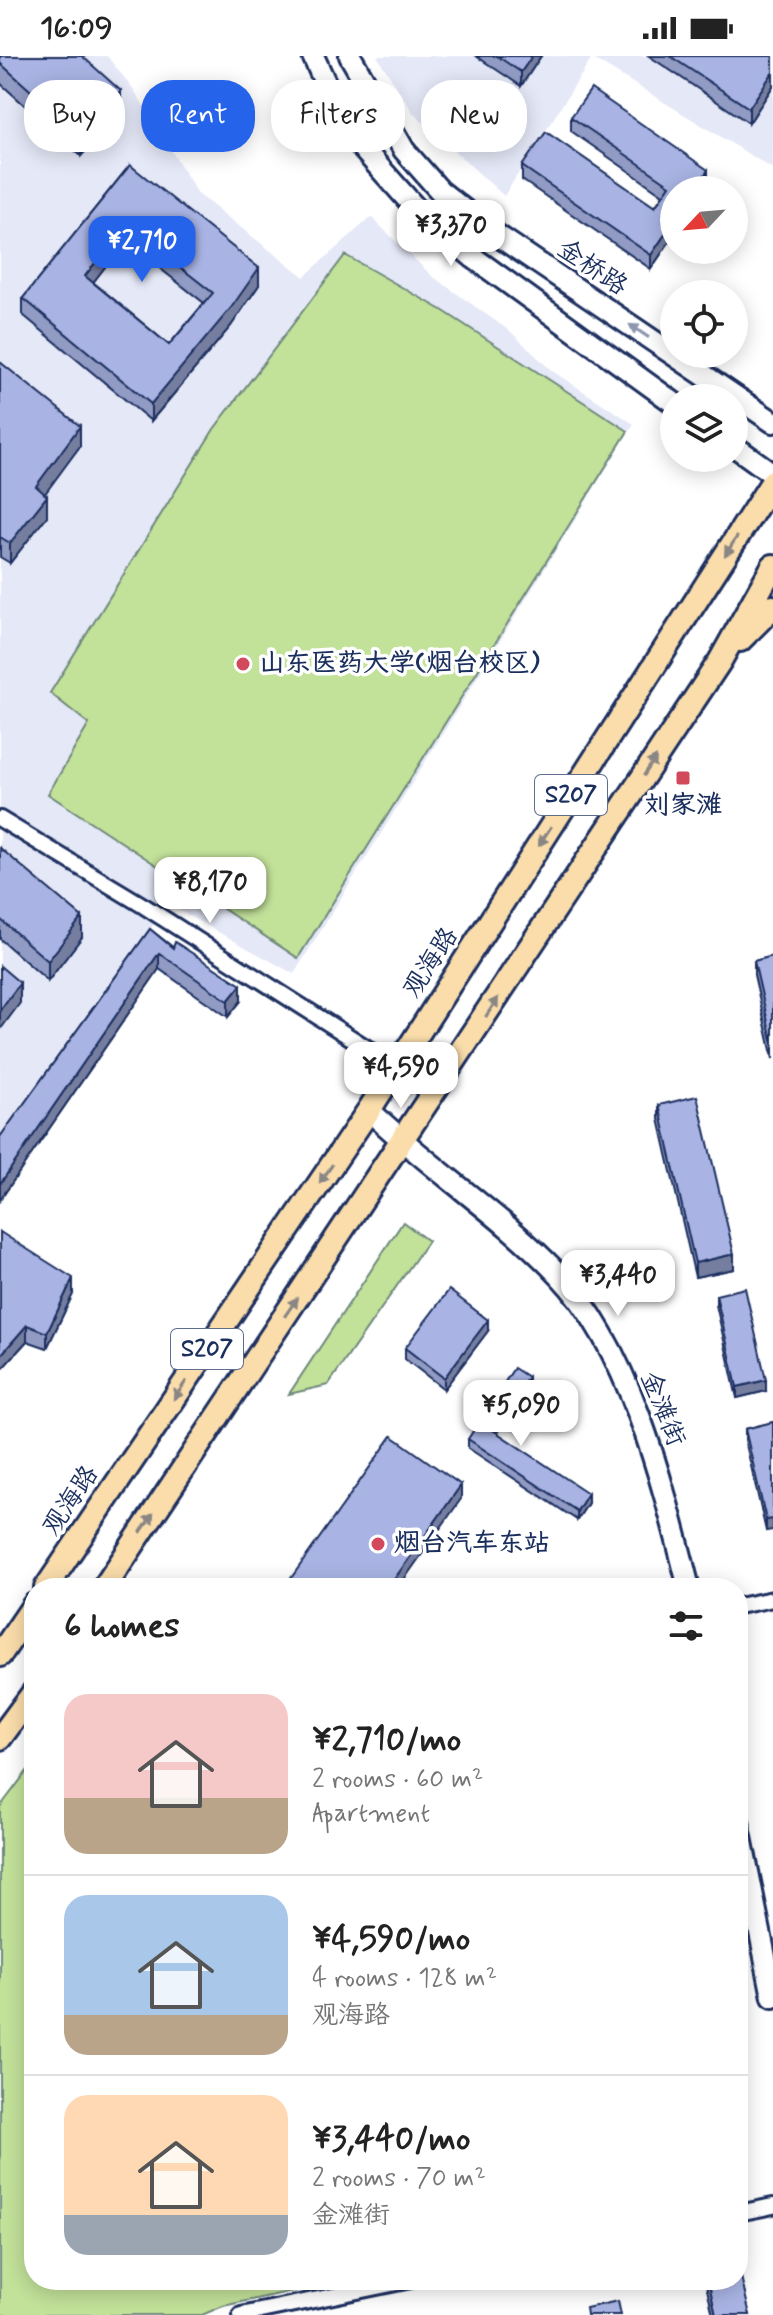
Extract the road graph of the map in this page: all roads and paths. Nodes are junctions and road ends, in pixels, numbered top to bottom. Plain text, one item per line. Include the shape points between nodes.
1 (313, 56) edge
2 (350, 56) edge
3 (660, 393) edge
4 (773, 422) edge
5 (748, 456) edge
6 (773, 474) edge
7 (773, 481) edge
8 (773, 566) edge
9 (773, 607) edge
10 (720, 661) junction
11 (0, 819) edge
12 (397, 1067) junction
13 (369, 1110) junction
14 (402, 1141) junction
15 (53, 1578) edge
16 (111, 1578) edge
17 (686, 1578) edge
18 (773, 1599) edge
19 (748, 1604) edge
20 (24, 1620) edge
21 (0, 1655) edge
22 (24, 1706) edge
23 (0, 1738) edge
24 (748, 1872) edge
25 (773, 1997) edge
26 (773, 2206) edge
27 (748, 2211) edge
28 (362, 2290) edge
29 (241, 2315) edge

1 - 3 street via 363,149 418,211
4 -> 2 street, 金桥路 via 440,191 404,150
5 - 6 street
7 -> 12 main road, 观海路 / S207
8 - 10 main road, S207
9 - 10 main road
14 -> 10 main road, S207
11 - 12 street
12 - 13 main road, 观海路 / S207
13 - 14 street, 金滩街
13 -> 15 main road, 观海路 / S207
16 -> 14 main road, S207
14 - 17 street, 金滩街 via 503,1222 560,1276 601,1331 659,1469
18 - 19 street
20 - 21 main road
22 - 23 main road
24 - 25 street
26 - 27 street
28 - 29 street

